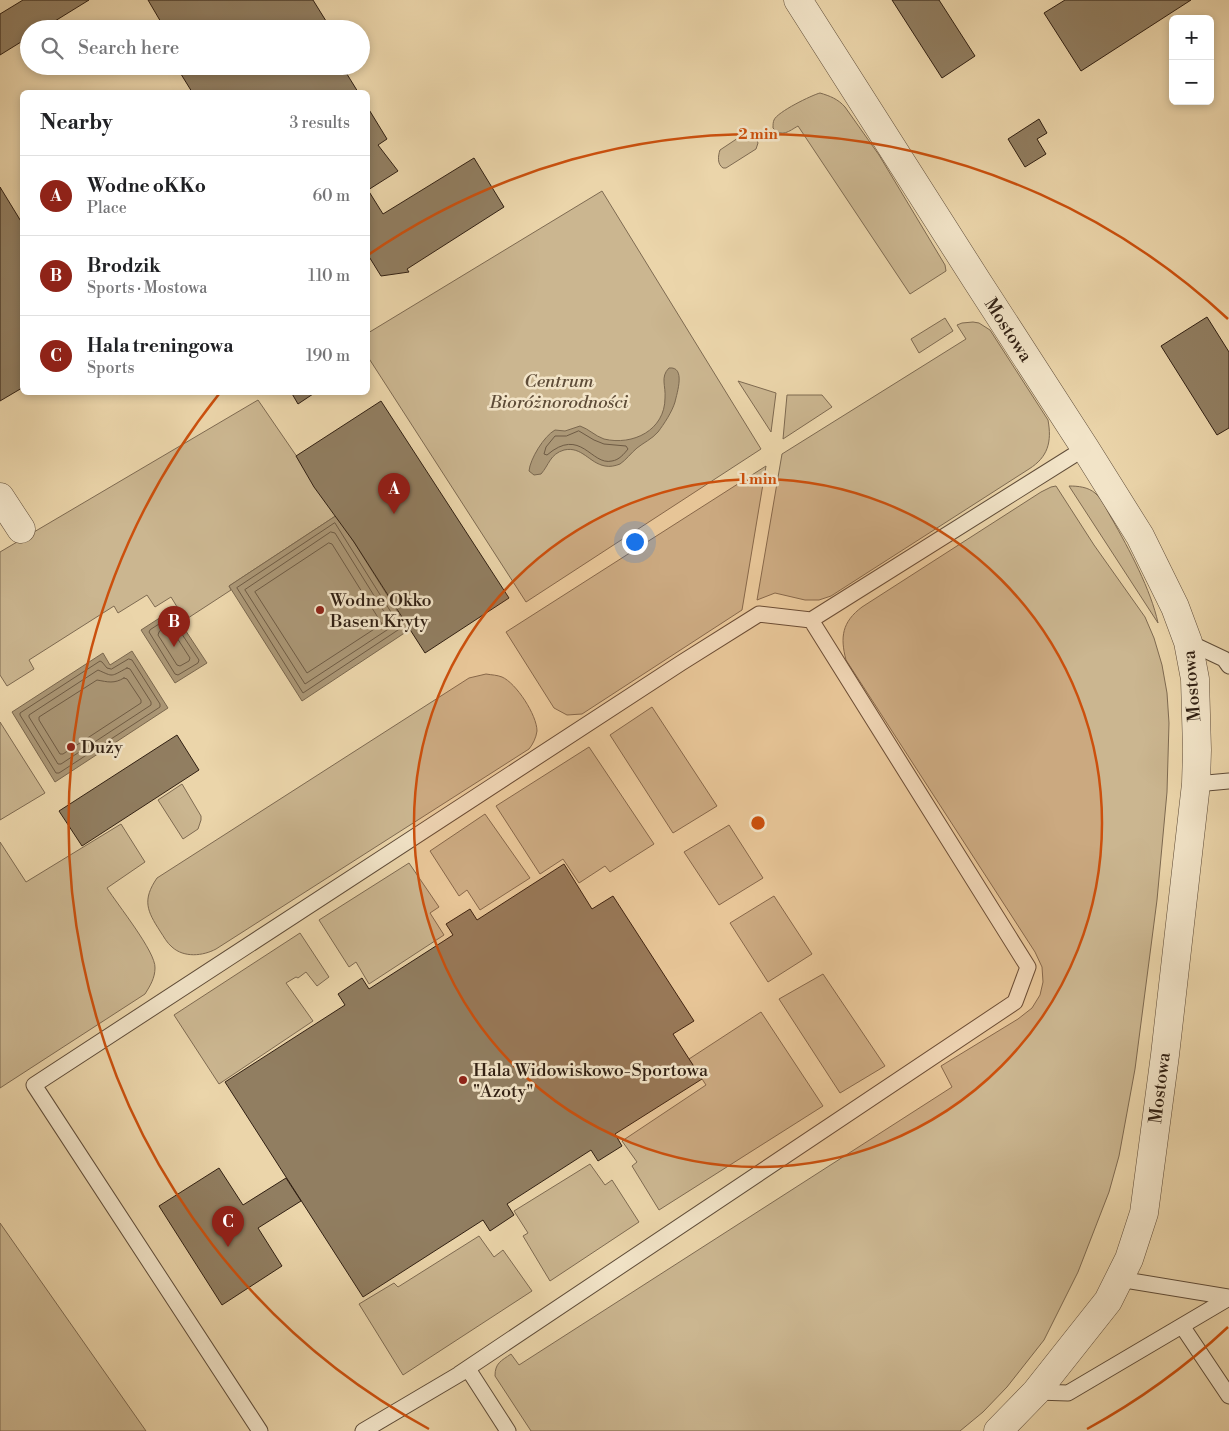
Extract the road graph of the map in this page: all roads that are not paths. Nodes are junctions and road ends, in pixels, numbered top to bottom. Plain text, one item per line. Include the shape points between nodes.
1 (798, 0) edge
2 (1085, 448) junction
3 (0, 497) edge
4 (20, 529) dead end
5 (811, 620) junction
6 (1188, 642) junction
7 (1229, 666) edge
8 (1229, 781) edge
9 (1196, 784) junction
10 (1119, 1279) junction
11 (1229, 1297) edge
12 (1182, 1326) junction
13 (459, 1374) junction
14 (1036, 1392) junction
15 (1229, 1396) edge
16 (260, 1431) edge
17 (363, 1431) edge
18 (508, 1431) edge
19 (998, 1431) edge

1 - 2 street, Mostowa
2 - 5 lane
2 - 6 street, Mostowa via 1140,536 1175,607
3 - 4 street
5 - 13 lane via 1028,967 1015,1002
5 - 16 lane via 760,614 34,1085
6 - 7 lane via 1224,659
6 - 9 street, Mostowa via 1195,679
8 - 9 lane
9 - 10 street, Mostowa via 1144,1213
10 - 11 lane
10 - 14 street, Mostowa via 1108,1301
11 - 12 lane
12 - 14 lane via 1068,1393
12 - 15 lane
13 - 17 lane
13 - 18 lane via 468,1369
14 - 19 street, Mostowa

